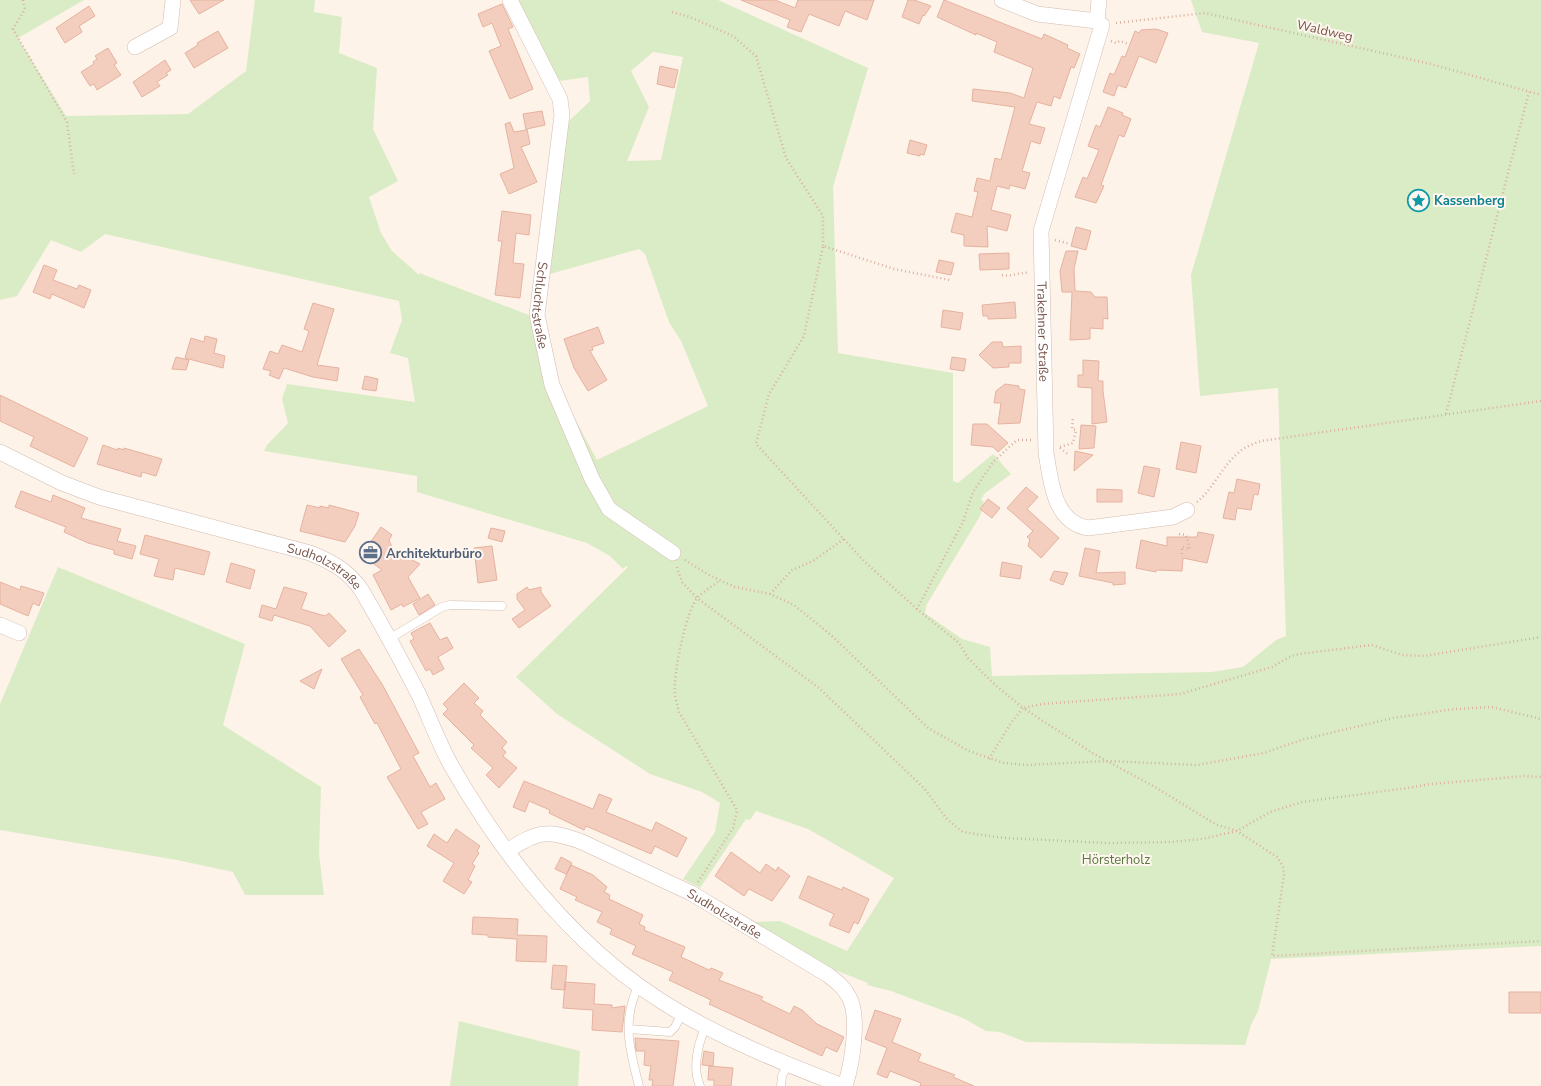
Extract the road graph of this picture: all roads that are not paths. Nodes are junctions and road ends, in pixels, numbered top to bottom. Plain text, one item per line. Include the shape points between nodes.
1 (173, 0) edge
2 (510, 0) edge
3 (1002, 0) edge
4 (1099, 0) edge
5 (1100, 23) junction
6 (135, 47) dead end
7 (0, 452) edge
8 (1186, 510) road end
9 (672, 553) road end
10 (502, 606) dead end
11 (0, 625) edge
12 (19, 633) dead end
13 (389, 639) junction
14 (506, 851) junction
15 (639, 986) junction
16 (682, 1014) junction
17 (706, 1026) junction
18 (629, 1029) junction
19 (787, 1065) junction
20 (639, 1086) edge
21 (700, 1086) edge
22 (781, 1086) edge
23 (844, 1086) edge

1 - 6 street via 170,28
2 - 9 street, Schluchtstraße via 552,80 560,99 562,115 537,314 552,385 592,479 609,509
3 - 5 street via 1036,14
4 - 5 street, Trakehner Straße
5 - 8 street, Trakehner Straße via 1040,237 1052,484 1059,508 1069,519 1088,528 1173,517
7 - 13 street, Sudholzstraße via 62,483 99,496 328,560 356,581
10 - 13 lane via 442,607
11 - 12 street
13 - 14 street, Sudholzstraße via 452,766
14 - 15 street, Sudholzstraße via 548,902 590,946
14 - 23 street, Sudholzstraße via 534,835 564,835 616,856 691,893 814,966 842,986 850,998 854,1017 852,1055
15 - 16 street, Sudholzstraße
15 - 18 lane via 631,1001
16 - 17 street, Sudholzstraße
16 - 18 lane via 676,1027 670,1032
17 - 19 street, Sudholzstraße
17 - 21 lane via 700,1040 696,1076
18 - 20 lane via 628,1043
19 - 22 lane
19 - 23 street, Sudholzstraße

